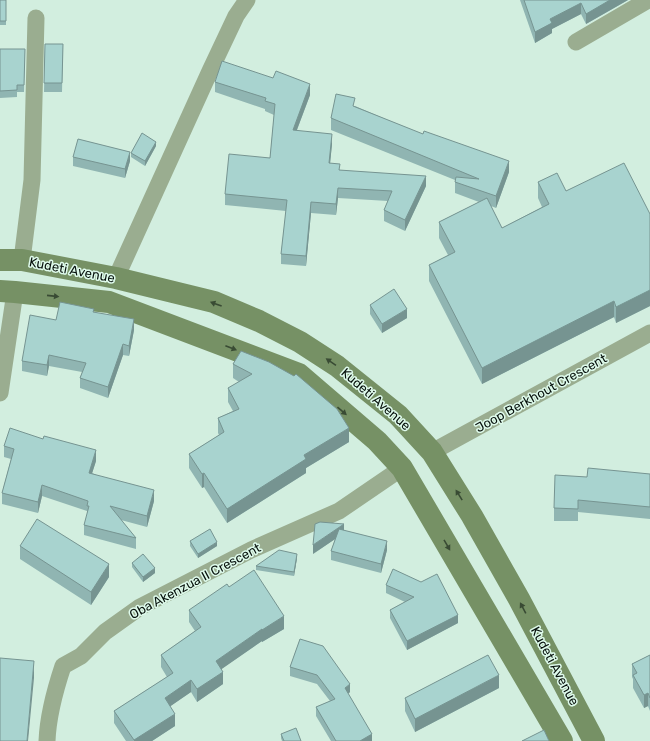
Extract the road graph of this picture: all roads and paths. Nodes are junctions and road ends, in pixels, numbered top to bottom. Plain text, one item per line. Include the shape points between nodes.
1 (247, 0) edge
2 (648, 0) edge
3 (36, 18) dead end
4 (576, 42) dead end
5 (0, 260) edge
6 (22, 260) junction
7 (116, 278) junction
8 (7, 292) edge
9 (650, 333) edge
10 (0, 393) edge
11 (432, 452) junction
12 (402, 468) junction
13 (47, 741) edge
14 (562, 741) edge
15 (594, 741) edge

1 - 7 street via 236,16 210,71
2 - 4 street
3 - 6 street via 32,180
5 - 6 main road, Kudeti Avenue
6 - 7 main road, Kudeti Avenue
11 -> 7 main road, Kudeti Avenue via 398,415 337,366 300,342 214,302
8 - 10 street
8 -> 12 main road, Kudeti Avenue via 109,302 299,374 377,441
9 - 11 street, Joop Berkhout Crescent
15 -> 11 main road, Kudeti Avenue via 519,599
12 - 13 street, Oba Akenzua II Crescent via 339,511 251,550 140,607 105,632 81,656 63,666 55,691
12 -> 14 main road, Kudeti Avenue

